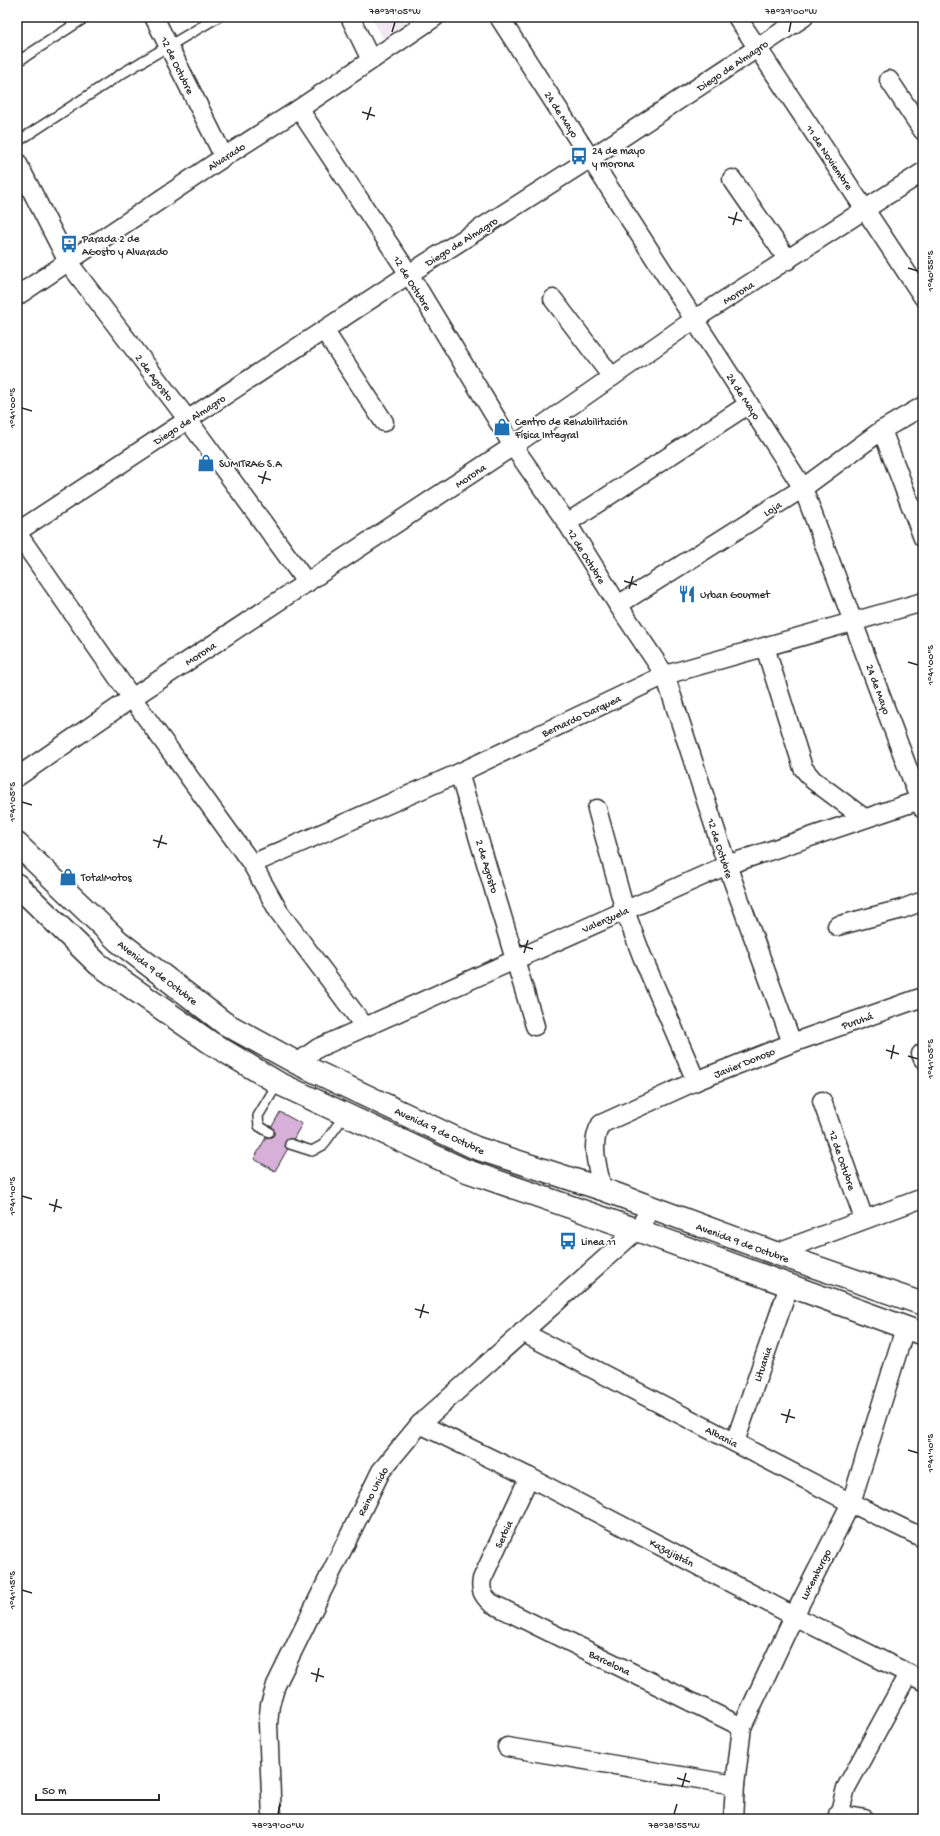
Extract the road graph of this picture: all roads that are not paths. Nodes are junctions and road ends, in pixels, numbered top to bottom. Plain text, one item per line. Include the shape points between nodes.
1 (86, 17) edge
2 (154, 17) edge
3 (218, 17) edge
4 (350, 17) edge
5 (435, 17) edge
6 (499, 17) edge
7 (737, 17) edge
8 (804, 17) edge
9 (168, 45) junction
10 (757, 48) junction
11 (371, 60) junction
12 (17, 62) edge
13 (889, 80) dead end
14 (299, 109) junction
15 (923, 131) edge
16 (17, 142) edge
17 (224, 157) junction
18 (591, 158) junction
19 (17, 162) edge
20 (923, 172) edge
21 (732, 179) dead end
22 (866, 211) junction
23 (788, 260) junction
24 (68, 262) junction
25 (408, 274) junction
26 (922, 295) edge
27 (17, 296) edge
28 (553, 299) dead end
29 (695, 319) junction
30 (324, 330) junction
31 (612, 377) junction
32 (750, 404) junction
33 (923, 406) edge
34 (188, 420) junction
35 (384, 422) dead end
36 (882, 430) junction
37 (513, 446) junction
38 (804, 488) junction
39 (567, 523) junction
40 (17, 532) edge
41 (923, 538) edge
42 (307, 584) junction
43 (923, 602) edge
44 (618, 605) junction
45 (854, 622) junction
46 (765, 647) junction
47 (665, 675) junction
48 (132, 698) junction
49 (459, 773) junction
50 (17, 777) edge
51 (922, 802) edge
52 (597, 809) dead end
53 (864, 818) junction
54 (17, 844) edge
55 (252, 864) junction
56 (727, 865) junction
57 (17, 885) edge
58 (923, 901) edge
59 (625, 911) junction
60 (837, 926) dead end
61 (516, 960) junction
62 (923, 997) edge
63 (535, 1026) dead end
64 (365, 1027) junction
65 (792, 1043) junction
66 (297, 1063) junction
67 (696, 1081) junction
68 (278, 1082) junction
69 (822, 1101) dead end
70 (345, 1115) junction
71 (269, 1132) dead end
72 (290, 1144) dead end
73 (602, 1189) junction
74 (923, 1198) edge
75 (651, 1208) junction
76 (864, 1219) junction
77 (637, 1230) junction
78 (774, 1253) junction
79 (789, 1286) junction
80 (923, 1304) edge
81 (914, 1331) edge
82 (522, 1332) junction
83 (420, 1424) junction
84 (735, 1442) junction
85 (529, 1477) junction
86 (851, 1503) junction
87 (923, 1538) edge
88 (482, 1592) joint
89 (794, 1616) junction
90 (916, 1677) edge
91 (742, 1727) junction
92 (507, 1747) dead end
93 (735, 1785) junction
94 (838, 1816) edge
95 (272, 1819) edge
96 (733, 1819) edge
97 (865, 1819) edge

1 - 12 lane
2 - 9 street, 12 de Octubre
3 - 9 lane
4 - 11 street
5 - 11 street, Alvarado
6 - 18 street, 24 de Mayo
7 - 10 street, 11 de Noviembre
8 - 10 street, Diego de Almagro
9 - 16 lane
9 - 17 street, 12 de Octubre
10 - 18 street, Diego de Almagro
10 - 22 street, 11 de Noviembre
11 - 14 street, Alvarado
13 - 15 street
14 - 17 street, Alvarado
14 - 25 street, 12 de Octubre
17 - 24 street, Alvarado
18 - 25 street, Diego de Almagro
18 - 29 street, 24 de Mayo
19 - 24 street, 2 de Agosto
20 - 22 street, Morona
21 - 23 street
22 - 23 street, Morona
22 - 26 street, 11 de Noviembre
23 - 29 street, Morona
24 - 27 street, Alvarado
24 - 34 street, 2 de Agosto
25 - 30 street, Diego de Almagro
25 - 37 street, 12 de Octubre
28 - 31 street
29 - 31 street, Morona
29 - 32 street, 24 de Mayo
30 - 34 street, Diego de Almagro
30 - 35 street
31 - 37 street, Morona
32 - 38 street, 24 de Mayo
32 - 39 street
33 - 36 street, Loja
34 - 40 street, Diego de Almagro
34 - 42 street, 2 de Agosto
36 - 38 street, Loja
36 - 41 street
37 - 39 street, 12 de Octubre
37 - 42 street, Morona
38 - 44 street, Loja
38 - 45 street, 24 de Mayo
39 - 44 street, 12 de Octubre
40 - 48 street
42 - 48 street, Morona
43 - 45 street, Bernardo Darquea
44 - 47 street, 12 de Octubre
45 - 46 street, Bernardo Darquea
45 - 51 street, 24 de Mayo
46 - 47 street, Bernardo Darquea
46 - 53 street via 803,768 814,780
47 - 49 street, Bernardo Darquea
47 - 56 street, 12 de Octubre
48 - 50 street, Morona
48 - 55 street
49 - 55 street, Bernardo Darquea
49 - 61 street, 2 de Agosto
51 - 53 street, Valenzuela
52 - 59 street
53 - 56 street, Valenzuela
54 - 66 main road, Avenida 9 de Octubre via 118,941 224,1023
55 - 64 street via 279,912
56 - 59 street, Valenzuela
56 - 65 street, 12 de Octubre
57 - 68 main road via 98,964 211,1044
58 - 60 street
59 - 61 street, Valenzuela
59 - 67 street
61 - 63 street, 2 de Agosto
61 - 64 street, Valenzuela
62 - 65 street, Puruhá
64 - 66 street, Valenzuela via 318,1048
65 - 67 street, Javier Donoso
66 - 73 main road, Avenida 9 de Octubre via 476,1148
67 - 73 street, Javier Donoso via 601,1124 595,1133 594,1144
68 - 70 main road
68 - 71 lane via 258,1116 259,1126
69 - 76 street, 12 de Octubre
70 - 72 lane via 323,1145 312,1151
70 - 77 main road via 464,1170
73 - 75 main road, Avenida 9 de Octubre
74 - 76 street
75 - 77 street, Reino Unido
75 - 78 main road, Avenida 9 de Octubre
76 - 78 street
77 - 79 main road
77 - 82 street, Reino Unido
78 - 80 main road, Avenida 9 de Octubre
79 - 81 main road
79 - 84 street, Lituania
81 - 86 street, Luxemburgo
82 - 83 street, Reino Unido
82 - 84 street, Albania
83 - 85 street, Kazajistán
83 - 95 street, Reino Unido via 381,1471 276,1684 268,1724
84 - 86 street, Albania
85 - 88 street, Serbia via 482,1579
85 - 89 street, Kazajistán
86 - 87 street, Albania
86 - 89 street, Luxemburgo
88 - 91 street, Barcelona via 491,1603
89 - 90 street, Kazajistán
89 - 91 street, Luxemburgo
90 - 94 street via 846,1788
91 - 93 street, Luxemburgo
92 - 93 street
93 - 96 street, Luxemburgo
94 - 97 street

